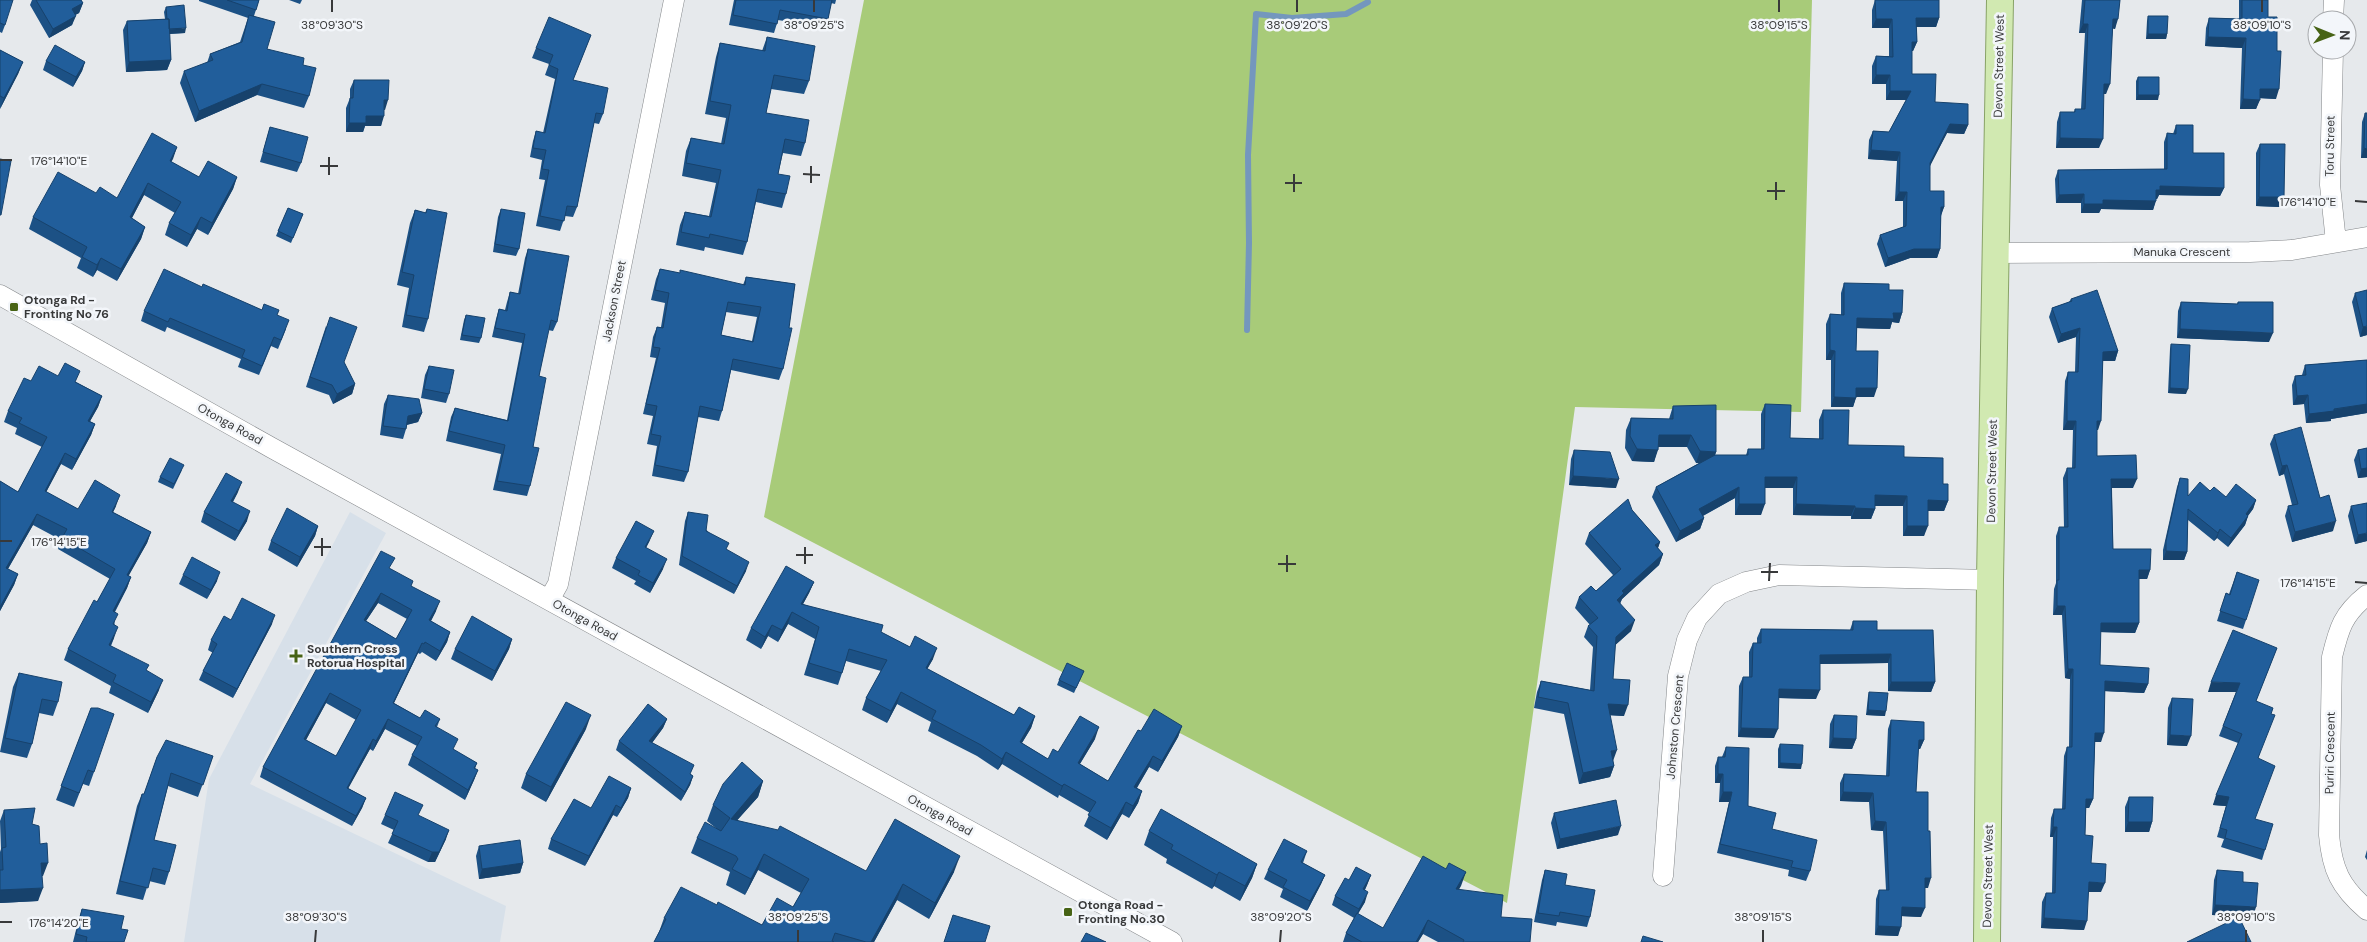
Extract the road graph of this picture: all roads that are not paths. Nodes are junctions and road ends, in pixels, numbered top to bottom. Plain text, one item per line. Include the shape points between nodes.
1 (674, 0) edge
2 (2000, 0) edge
3 (2333, 60) edge
4 (2367, 237) edge
5 (2336, 242) junction
6 (1996, 253) junction
7 (0, 295) edge
8 (1990, 580) junction
9 (2367, 595) edge
10 (549, 600) junction
11 (1663, 876) dead end
12 (2367, 910) edge
13 (1172, 942) edge
14 (1987, 942) edge

1 - 10 street, Jackson Street via 558,584
2 - 6 main road, Devon Street West
3 - 5 street, Toru Street via 2330,185
4 - 5 street, Manuka Crescent
5 - 6 street, Manuka Crescent via 2292,250 2250,252
6 - 8 main road, Devon Street West
7 - 10 street, Otonga Road
8 - 11 street, Johnston Crescent via 1779,575 1746,582 1719,594 1697,618 1687,640 1678,676
8 - 14 main road, Devon Street West
9 - 12 street, Puriri Crescent via 2346,614 2332,657 2329,835 2331,859 2341,883
10 - 13 street, Otonga Road

